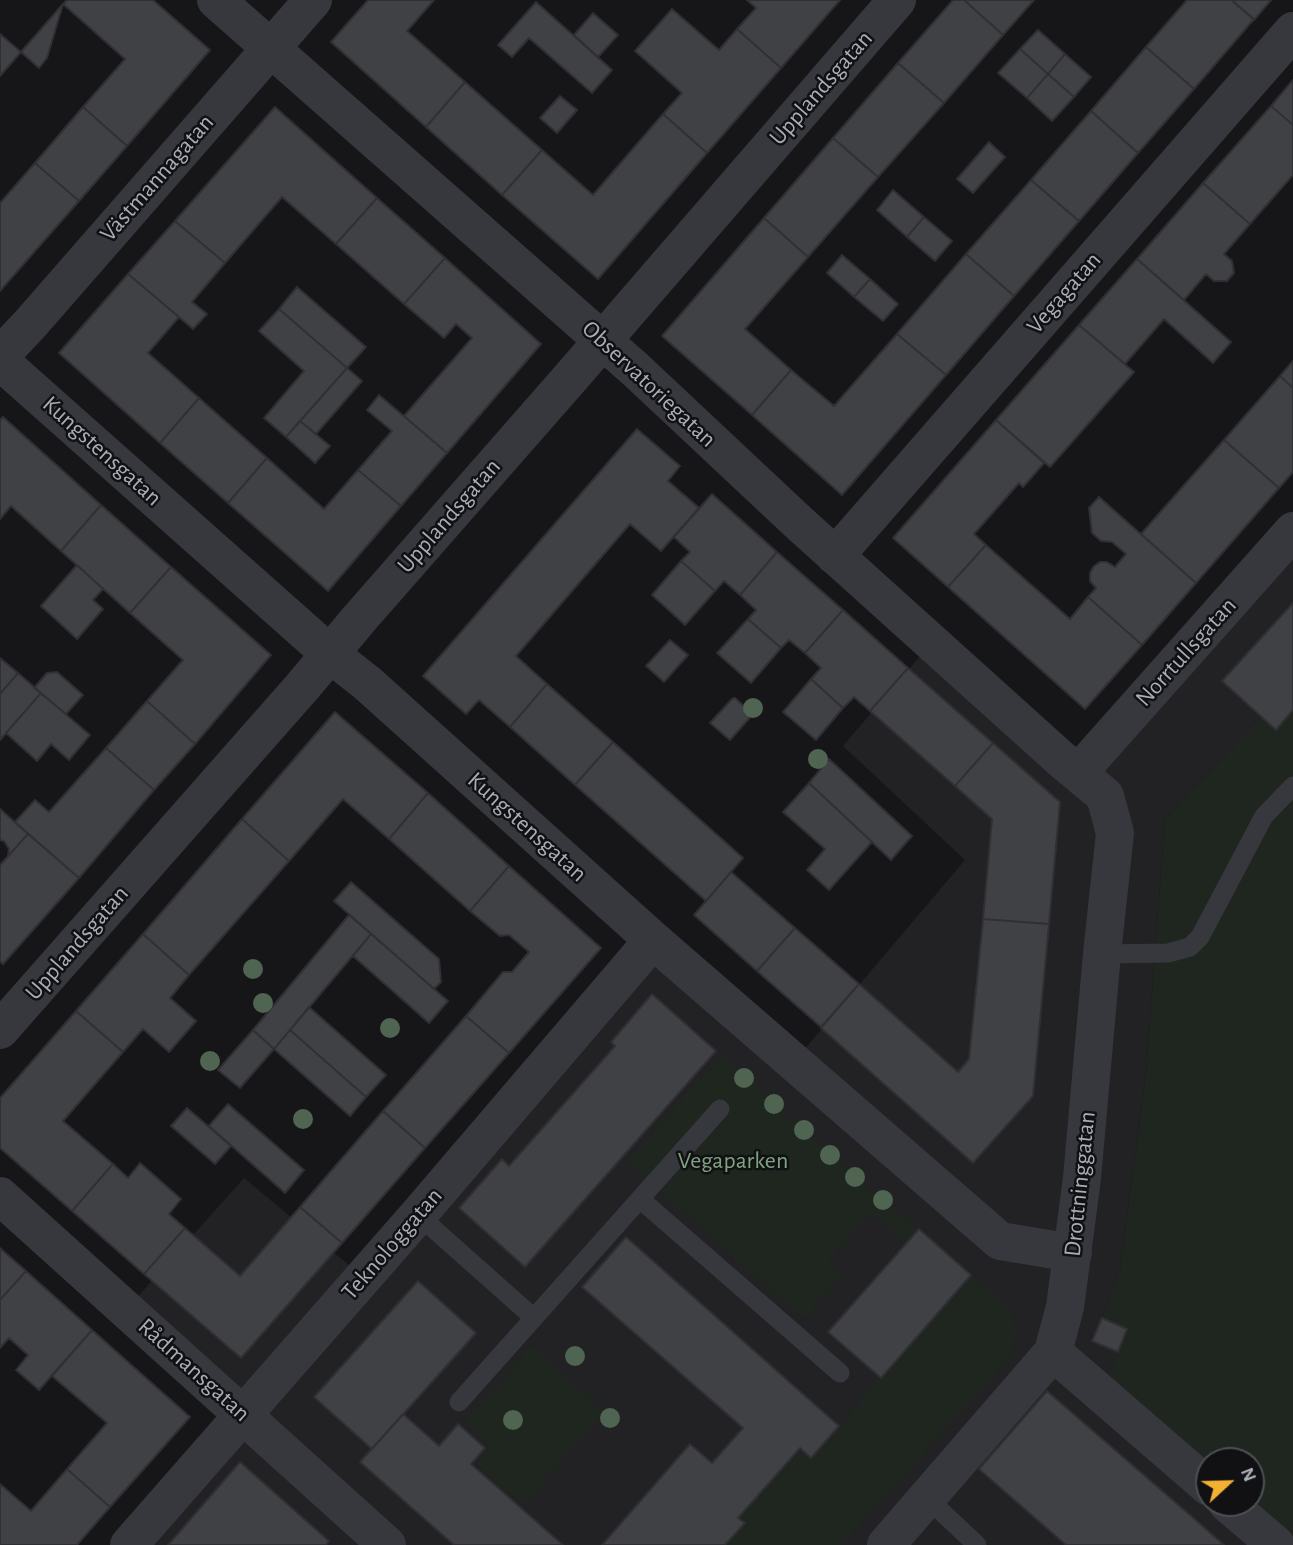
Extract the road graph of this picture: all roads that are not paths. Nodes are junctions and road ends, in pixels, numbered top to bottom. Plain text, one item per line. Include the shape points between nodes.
1 (216, 0) edge
2 (313, 0) edge
3 (897, 0) edge
4 (1293, 31) edge
5 (272, 48) junction
6 (602, 340) junction
7 (0, 356) edge
8 (0, 361) edge
9 (1293, 531) edge
10 (835, 555) junction
11 (330, 654) junction
12 (1079, 772) junction
13 (1293, 786) edge
14 (653, 940) junction
15 (1102, 954) junction
16 (0, 1030) edge
17 (720, 1109) dead end
18 (0, 1196) edge
19 (640, 1199) junction
20 (418, 1215) junction
21 (1073, 1253) junction
22 (534, 1318) junction
23 (1053, 1352) junction
24 (840, 1373) dead end
25 (459, 1402) dead end
26 (243, 1414) junction
27 (1195, 1475) edge
28 (927, 1498) junction
29 (1243, 1517) edge
30 (129, 1545) edge
31 (387, 1545) edge
32 (886, 1545) edge
33 (977, 1545) edge
34 (1276, 1545) edge

1 - 5 street, Observatoriegatan
2 - 5 street, Västmannagatan
3 - 6 street, Upplandsgatan
4 - 10 street, Vegagatan
5 - 6 street, Observatoriegatan
5 - 7 street, Västmannagatan
6 - 10 street, Observatoriegatan
6 - 11 street, Upplandsgatan
8 - 11 street, Kungstensgatan
9 - 12 street, Norrtullsgatan
10 - 12 street, Observatoriegatan
11 - 14 street, Kungstensgatan
11 - 16 street, Upplandsgatan
12 - 15 street, Drottninggatan via 1105,796 1115,832
13 - 15 lane via 1264,816 1200,937 1190,947 1168,953
14 - 20 street, Teknologgatan
14 - 21 street, Kungstensgatan via 1000,1241
15 - 21 street, Drottninggatan
17 - 19 lane
18 - 26 street, Rådmansgatan
19 - 22 lane
19 - 24 lane
20 - 22 lane
20 - 26 street, Teknologgatan
21 - 23 street, Drottninggatan
22 - 25 lane
23 - 27 street
23 - 28 street, Drottninggatan
26 - 30 street, Teknologgatan
26 - 31 street, Rådmansgatan
28 - 32 street, Drottninggatan
28 - 33 lane
29 - 34 street

